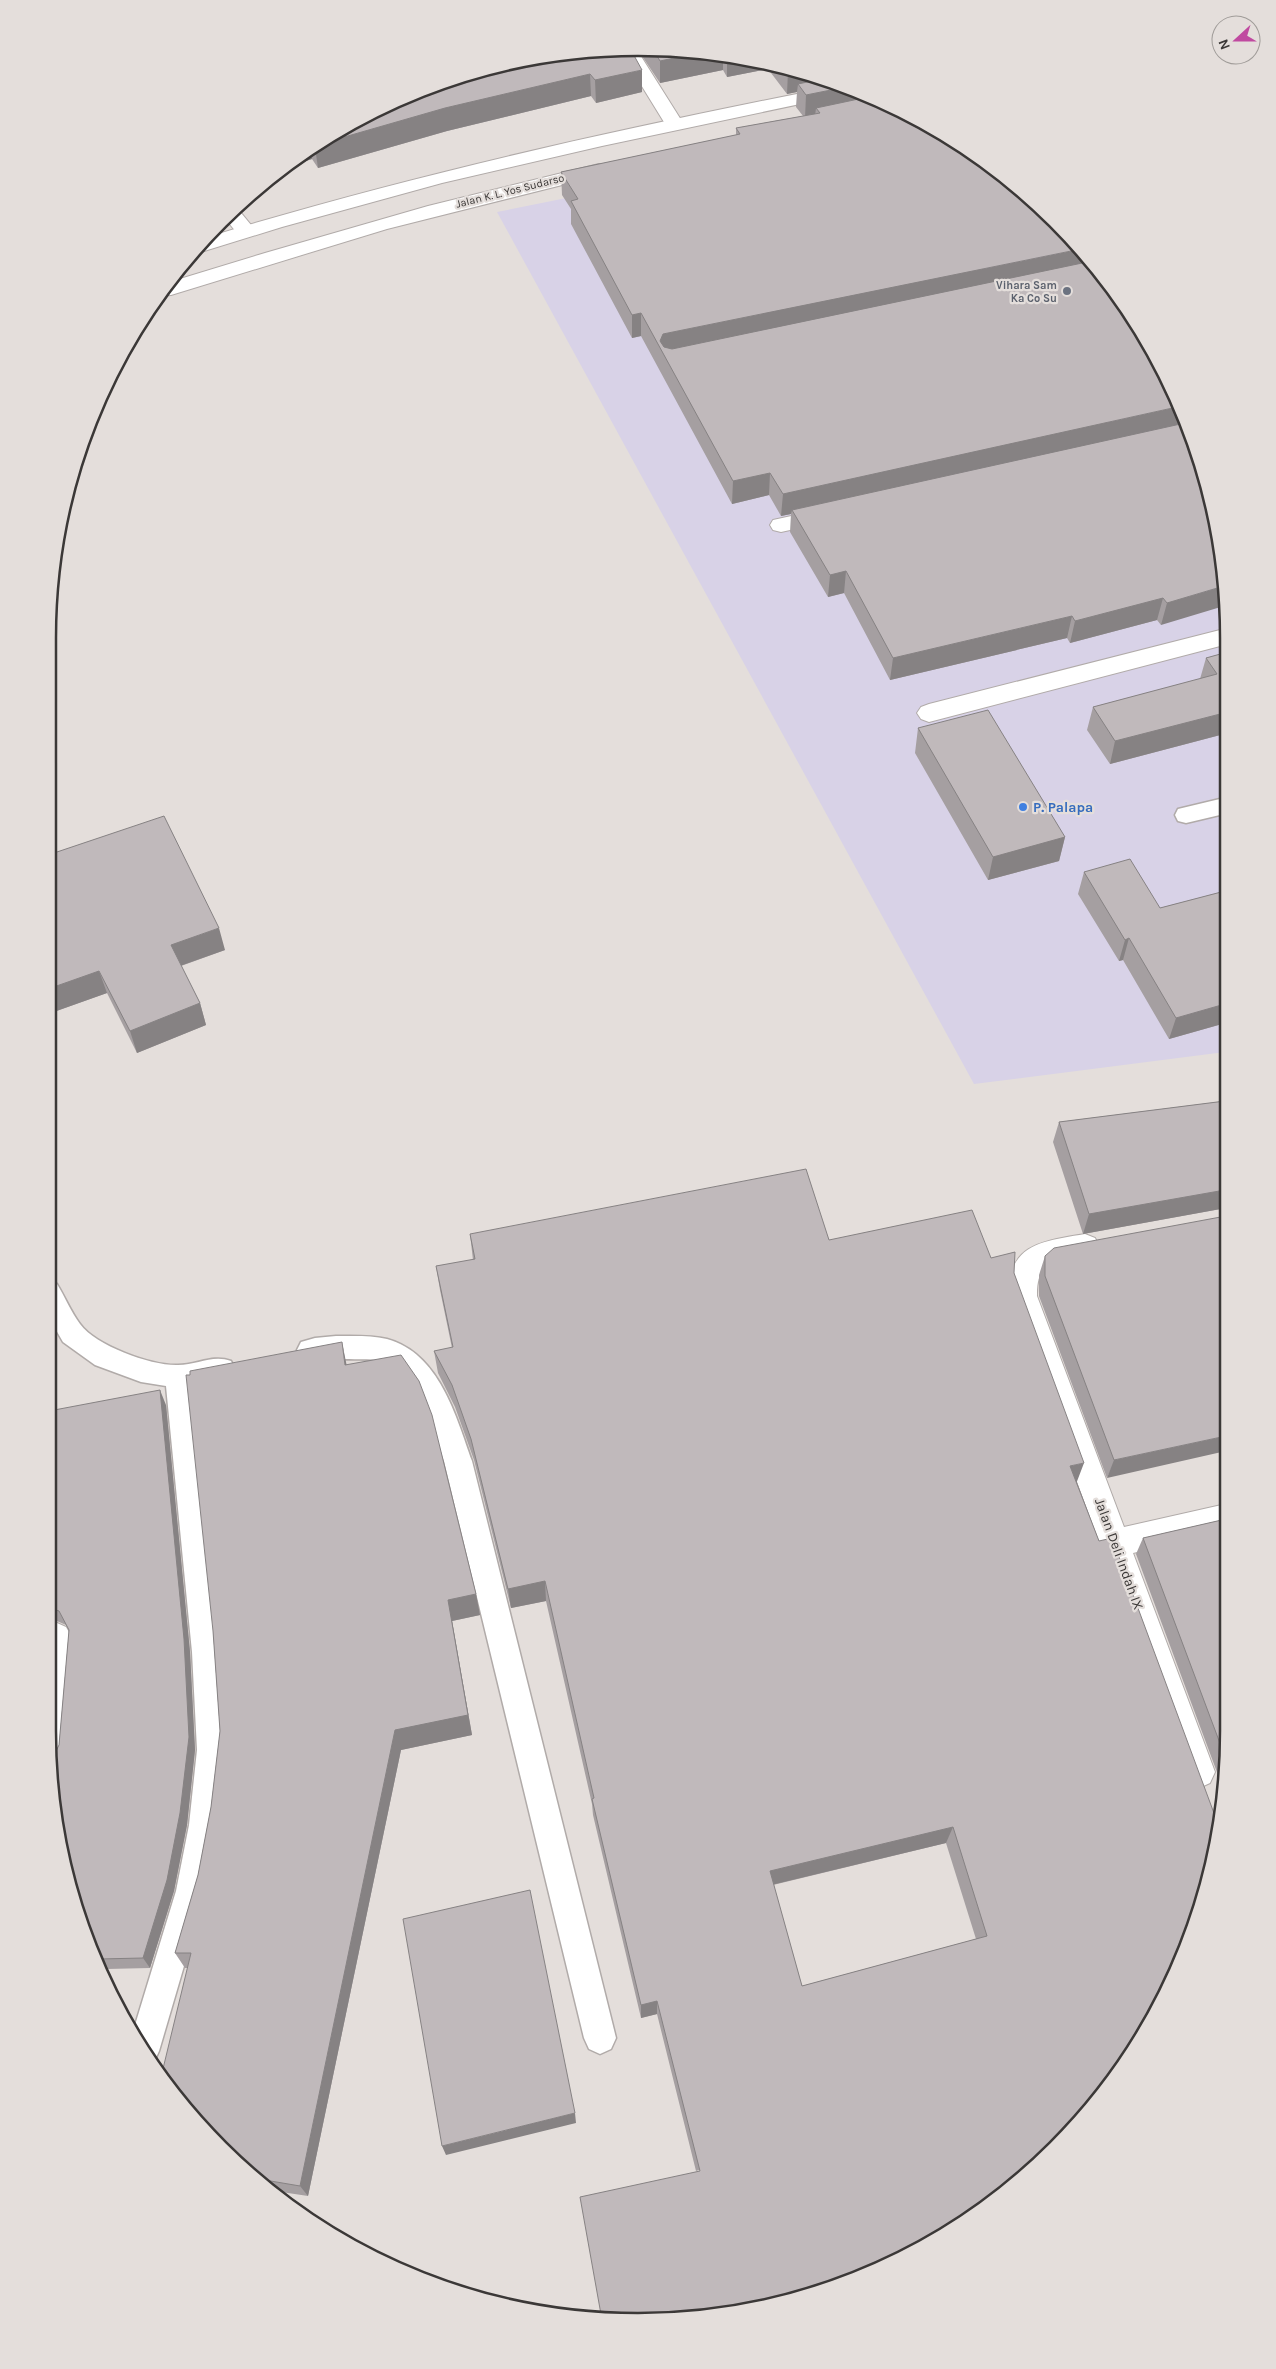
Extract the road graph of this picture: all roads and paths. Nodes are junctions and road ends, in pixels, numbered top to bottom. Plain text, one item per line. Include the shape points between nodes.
1 (632, 56) edge
2 (837, 92) edge
3 (674, 124) junction
4 (616, 166) edge
5 (236, 218) edge
6 (246, 232) junction
7 (212, 242) edge
8 (173, 288) edge
9 (849, 510) edge
10 (781, 525) dead end
11 (1220, 638) edge
12 (929, 714) dead end
13 (1220, 807) edge
14 (1186, 815) dead end
15 (1112, 1241) edge
16 (56, 1306) edge
17 (286, 1356) edge
18 (250, 1364) edge
19 (178, 1377) junction
20 (1220, 1519) edge
21 (1115, 1543) junction
22 (56, 1638) edge
23 (56, 1681) edge
24 (1208, 1798) edge
25 (600, 2038) dead end
26 (146, 2041) edge

1 - 3 main road
2 - 3 main road
3 - 6 main road via 483,167
4 - 8 main road, Jalan K. L. Yos Sudarso via 499,192 258,260
5 - 6 main road
6 - 7 main road
9 - 10 main road
11 - 12 main road
13 - 14 lane
15 - 21 main road, Jalan Deli Indah IX via 1030,1260 1021,1283 1023,1296
16 - 19 lane via 72,1334 104,1357 140,1370
17 - 25 lane via 322,1348 373,1348 393,1352 412,1366 428,1388 445,1422 458,1461
18 - 19 lane
19 - 26 lane via 206,1652 212,1750 204,1825 191,1891
20 - 21 main road
21 - 24 main road, Jalan Deli Indah IX
22 - 23 main road via 59,1643

